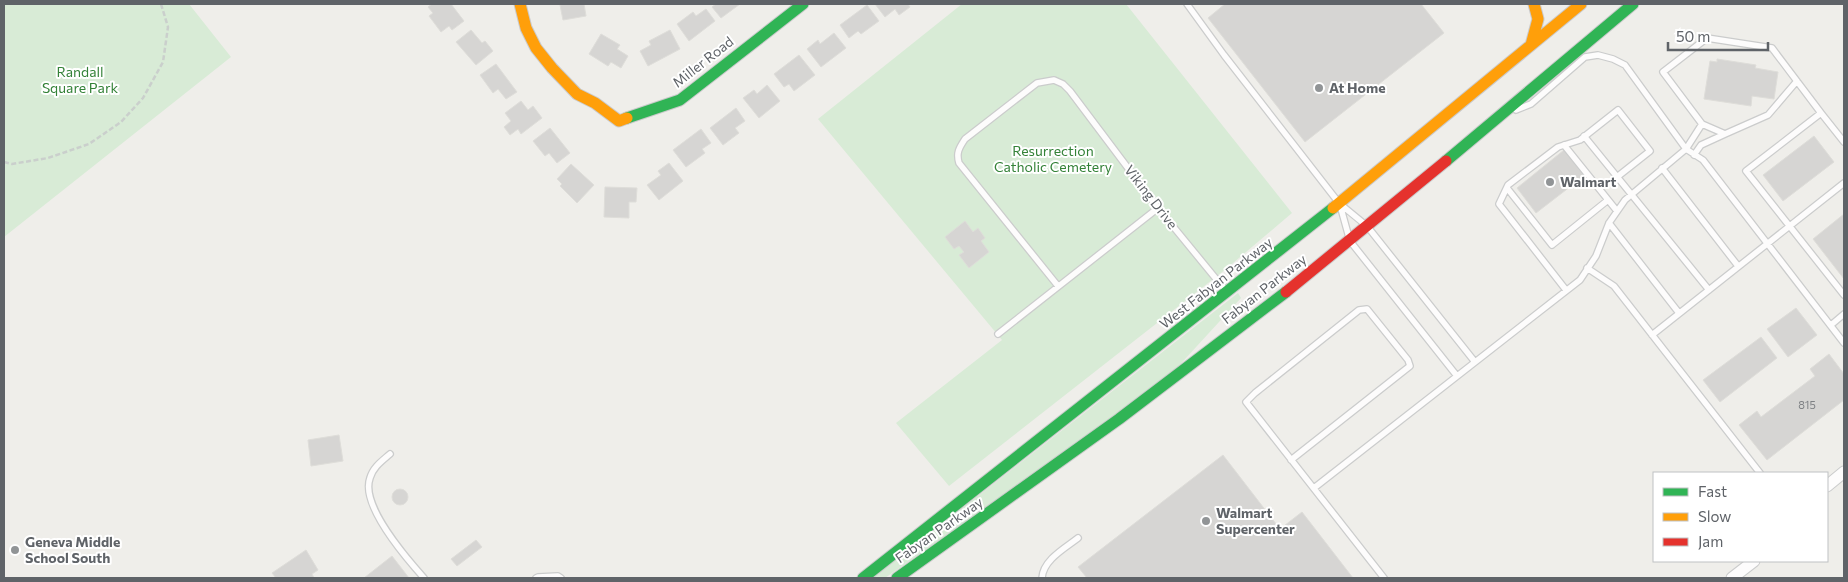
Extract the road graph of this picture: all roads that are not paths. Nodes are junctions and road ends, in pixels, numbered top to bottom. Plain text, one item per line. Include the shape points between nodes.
1 (520, 4) edge
2 (803, 4) edge
3 (1187, 4) edge
4 (1534, 4) edge
5 (1581, 4) edge
6 (1633, 4) edge
7 (1532, 45) junction
8 (1797, 81) junction
9 (1821, 112) junction
10 (1496, 118) junction
11 (1702, 124) junction
12 (1725, 134) junction
13 (1582, 138) junction
14 (1844, 142) edge
15 (1564, 145) junction
16 (1686, 149) junction
17 (1694, 155) junction
18 (1662, 168) junction
19 (1617, 177) junction
20 (1844, 183) edge
21 (1507, 188) junction
22 (1631, 195) junction
23 (1608, 200) junction
24 (1339, 203) junction
25 (1158, 208) junction
26 (1617, 211) junction
27 (1609, 223) junction
28 (1367, 226) junction
29 (1789, 226) junction
30 (1350, 240) junction
31 (1767, 243) junction
32 (1738, 266) junction
33 (1588, 268) junction
34 (1058, 286) junction
35 (1566, 290) junction
36 (1709, 290) junction
37 (1228, 293) junction
38 (1844, 296) edge
39 (1679, 313) junction
40 (1844, 314) edge
41 (1831, 325) junction
42 (998, 334) dead end
43 (1652, 335) junction
44 (1844, 343) edge
45 (1475, 362) junction
46 (1457, 376) junction
47 (390, 454) dead end
48 (1291, 460) junction
49 (1759, 472) edge
50 (1844, 472) edge
51 (1828, 485) edge
52 (1314, 488) junction
53 (1078, 538) dead end
54 (1753, 562) edge
55 (424, 578) edge
56 (536, 578) edge
57 (561, 578) edge
58 (863, 578) edge
59 (897, 578) edge
60 (1042, 578) edge
61 (1384, 578) edge
62 (1732, 578) edge

1 - 2 main road, Miller Road via 529,35 552,68 577,94 619,121 680,100
3 - 24 lane
4 - 7 main road via 1539,19
5 - 7 main road, West Fabyan Parkway
6 - 10 main road, Fabyan Parkway
7 - 24 main road, West Fabyan Parkway
8 - 9 lane
8 - 11 lane via 1772,48 1707,38 1663,72
8 - 12 lane via 1768,115
9 - 14 lane
9 - 29 lane via 1746,171
10 - 16 lane via 1531,104 1585,57 1598,55 1625,66
10 - 28 main road, Fabyan Parkway
11 - 12 lane
11 - 16 lane
12 - 17 lane via 1701,145
13 - 15 lane
13 - 19 lane
13 - 19 lane via 1618,110 1650,151
15 - 21 lane
15 - 23 lane
16 - 17 lane
16 - 18 lane
17 - 31 lane via 1703,160
18 - 22 lane
18 - 32 lane
19 - 22 lane
20 - 29 lane
21 - 23 lane via 1552,245
21 - 35 lane via 1499,204
22 - 26 lane
22 - 36 lane
23 - 26 lane
24 - 28 lane
24 - 30 lane
24 - 37 main road, West Fabyan Parkway
25 - 34 lane
25 - 34 lane, Viking Drive via 1063,84 1054,80 1036,83 1023,92 965,139 957,156 959,164
25 - 37 lane, Viking Drive
26 - 27 lane
27 - 33 lane
27 - 39 lane
28 - 30 main road, Fabyan Parkway
28 - 45 lane
29 - 31 lane
29 - 38 lane
30 - 46 lane
30 - 59 main road, Fabyan Parkway via 1249,321 1084,445
31 - 32 lane
31 - 41 lane
32 - 36 lane
33 - 35 lane via 1580,280
33 - 43 lane via 1614,286
34 - 42 lane
35 - 45 lane
36 - 39 lane
37 - 58 main road, West Fabyan Parkway
39 - 43 lane
40 - 41 lane
41 - 44 lane
43 - 49 lane
45 - 46 lane
46 - 52 lane
47 - 55 lane via 378,464 370,478 372,502 401,552
48 - 48 lane via 1410,366 1368,309 1359,310 1246,402
48 - 52 lane
50 - 51 street
52 - 61 lane
53 - 60 lane via 1054,556 1042,572
54 - 62 street
56 - 57 lane

